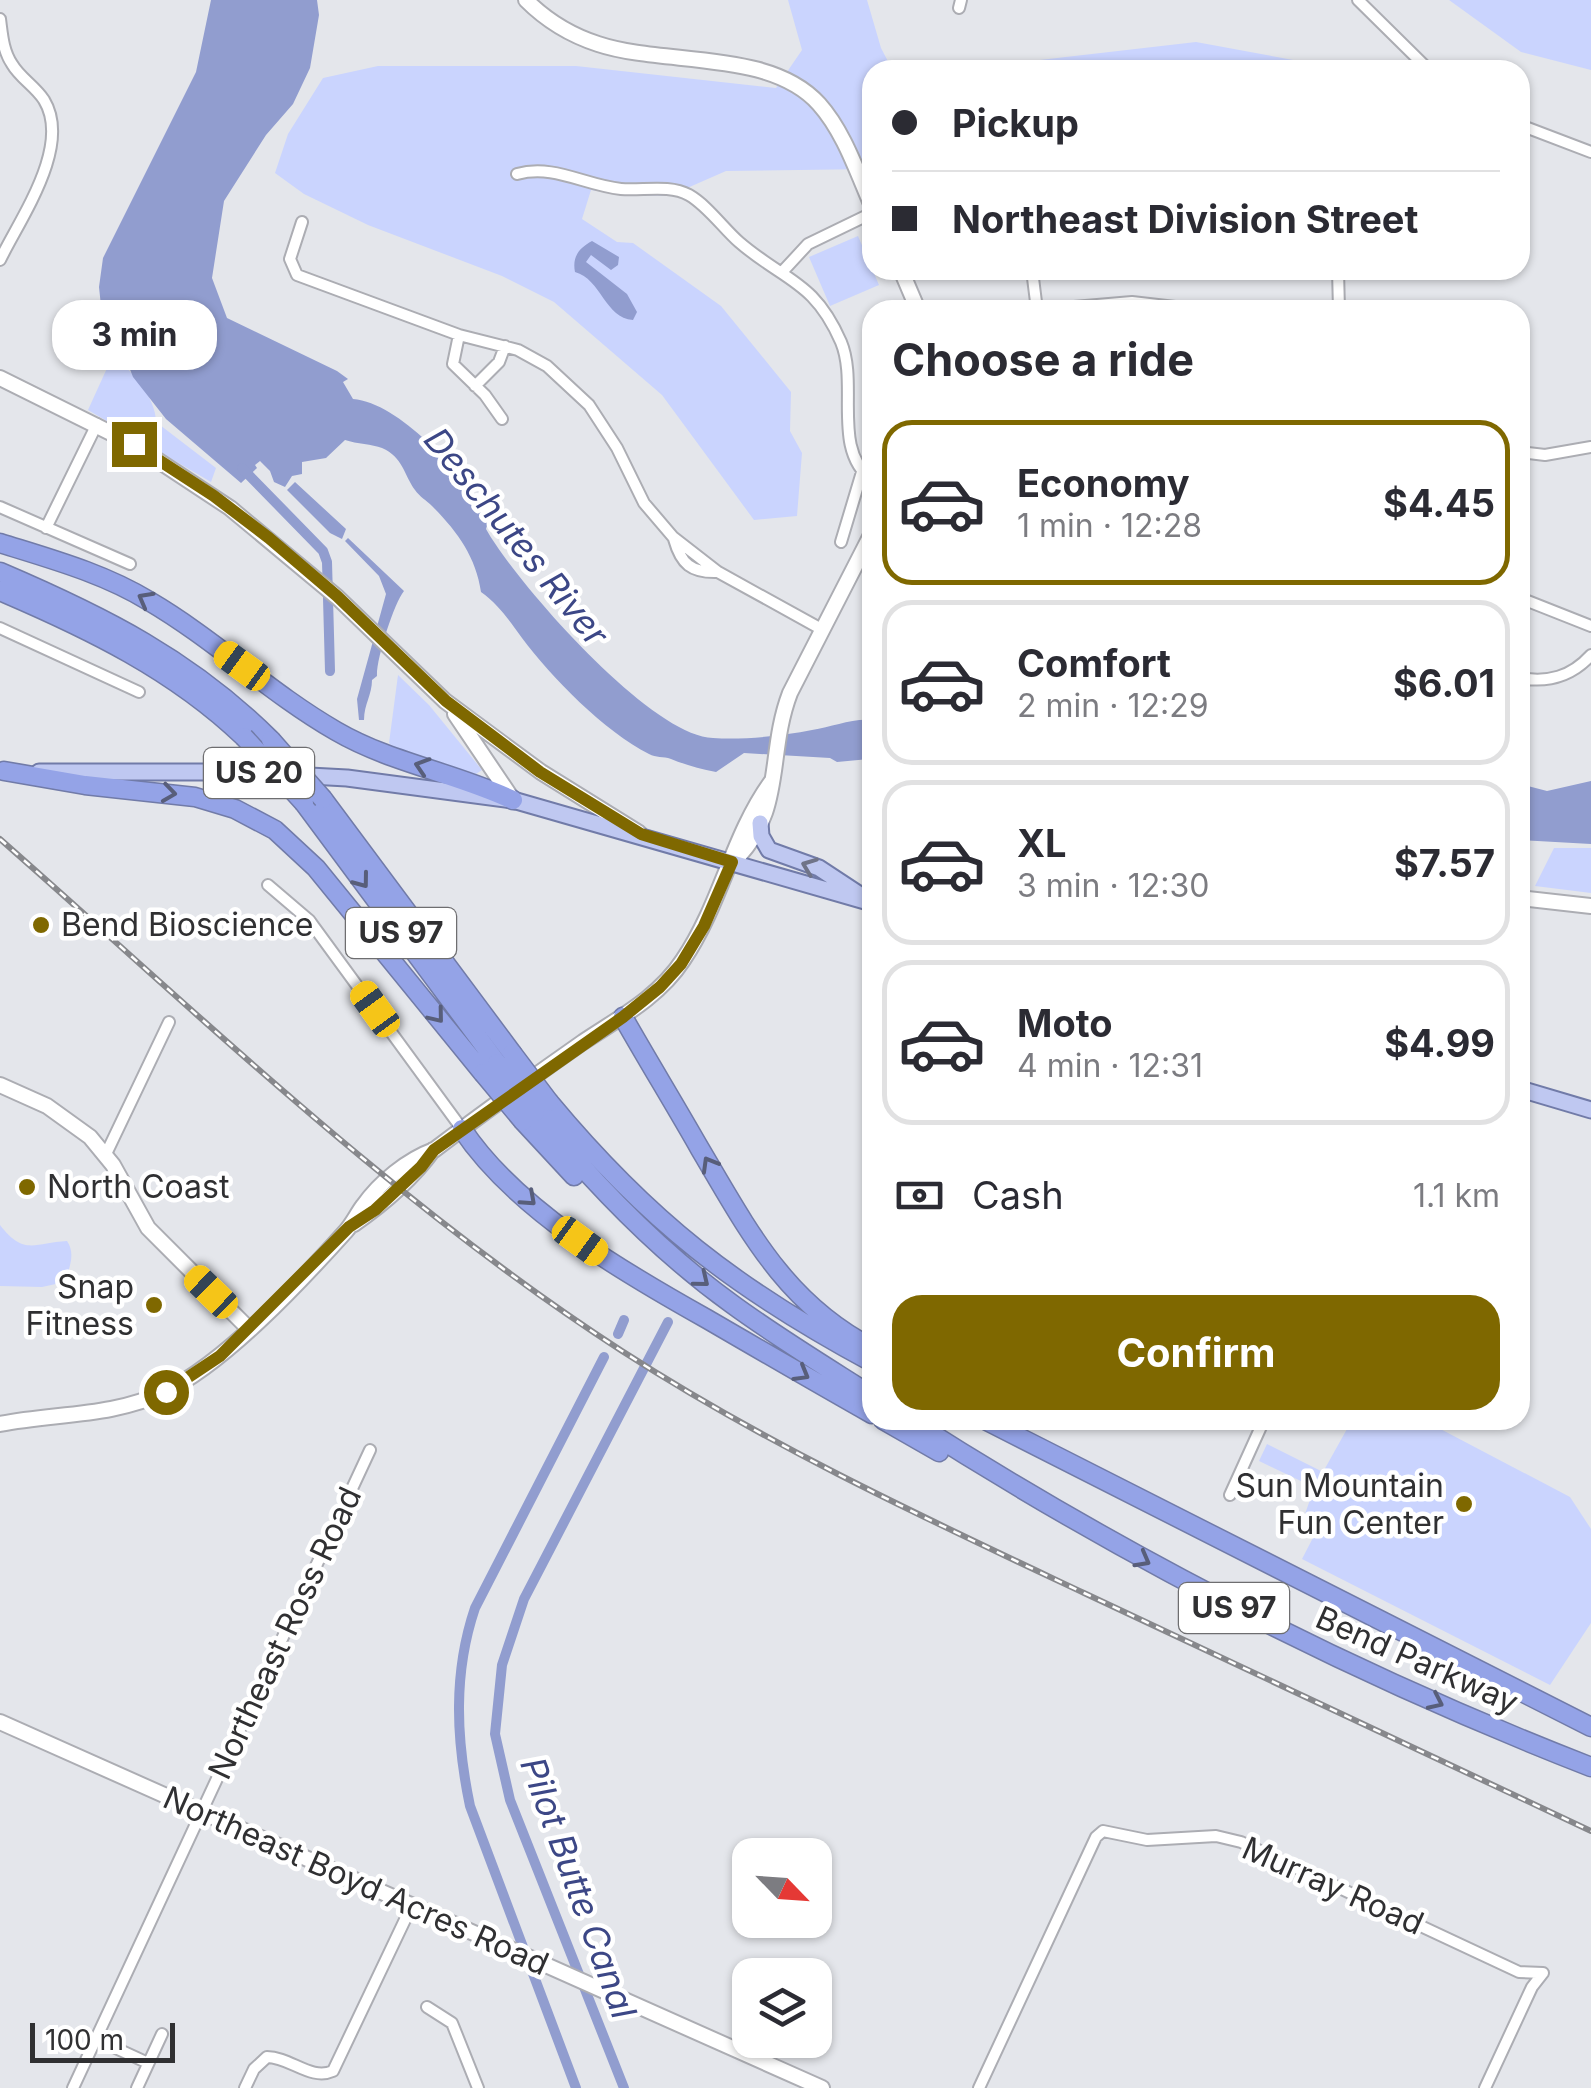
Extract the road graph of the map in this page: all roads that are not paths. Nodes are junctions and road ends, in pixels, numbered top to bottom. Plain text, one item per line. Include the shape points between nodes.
1 (526, 0) edge
2 (1358, 0) edge
3 (0, 19) edge
4 (2, 38) edge
5 (1419, 60) edge
6 (1530, 130) edge
7 (1591, 152) edge
8 (516, 174) dead end
9 (862, 187) edge
10 (862, 215) edge
11 (302, 222) dead end
12 (0, 260) edge
13 (783, 271) junction
14 (458, 334) junction
15 (505, 346) junction
16 (0, 378) edge
17 (475, 386) junction
18 (502, 419) dead end
19 (98, 424) junction
20 (1591, 447) edge
21 (1530, 453) edge
22 (862, 472) joint
23 (0, 507) edge
24 (46, 528) junction
25 (841, 542) dead end
26 (0, 543) edge
27 (130, 564) dead end
28 (862, 568) edge
29 (0, 572) edge
30 (0, 591) edge
31 (1530, 602) edge
32 (1591, 626) edge
33 (0, 628) edge
34 (823, 630) junction
35 (1591, 655) edge
36 (1530, 679) edge
37 (139, 692) dead end
38 (446, 701) junction
39 (2, 771) edge
40 (771, 782) junction
41 (513, 800) junction
42 (314, 801) junction
43 (760, 823) junction
44 (641, 834) junction
45 (732, 862) junction
46 (268, 885) dead end
47 (862, 896) edge
48 (862, 899) edge
49 (1530, 899) edge
50 (1591, 906) edge
51 (623, 1017) junction
52 (169, 1022) dead end
53 (497, 1063) junction
54 (0, 1085) edge
55 (1530, 1091) edge
56 (1591, 1110) edge
57 (536, 1112) junction
58 (462, 1129) junction
59 (105, 1156) junction
60 (248, 1328) junction
61 (862, 1341) edge
62 (862, 1356) edge
63 (862, 1389) edge
64 (862, 1408) edge
65 (0, 1424) edge
66 (900, 1430) edge
67 (926, 1430) edge
68 (1005, 1430) edge
69 (1019, 1430) edge
70 (1259, 1430) edge
71 (370, 1450) dead end
72 (1072, 1464) junction
73 (1230, 1495) dead end
74 (1084, 1528) junction
75 (0, 1722) edge
76 (1591, 1727) edge
77 (1586, 1766) edge
78 (201, 1812) junction
79 (412, 1905) junction
80 (427, 2007) dead end
81 (162, 2034) dead end
82 (96, 2038) junction
83 (148, 2063) junction
84 (73, 2088) edge
85 (137, 2088) edge
86 (245, 2088) edge
87 (478, 2088) edge
88 (822, 2088) edge
89 (979, 2088) edge
90 (1485, 2088) edge

1 - 9 main road via 567,32 601,46 786,78 834,122
2 - 5 street
3 - 4 street
4 - 12 street via 13,67 45,101 54,132 44,170
6 - 7 street
8 - 13 street via 534,169 616,188 682,192
10 - 13 street via 808,244
11 - 14 street via 290,259 296,275
13 - 22 street via 814,297 840,340 850,440
14 - 15 street
14 - 17 street via 454,364
15 - 17 street
15 - 34 street via 532,356 576,391 617,448 644,504 673,537 718,572
16 - 19 main road
17 - 18 street
19 - 24 street
19 - 38 main road via 230,508 337,596
20 - 21 street
22 - 25 street
23 - 24 street
24 - 27 street
41 -> 26 highway via 350,738 145,598
28 - 34 main road
29 - 42 highway, US 97, bridge via 98,616 220,692 272,740
30 - 42 highway, US 97, bridge via 145,661 208,705
31 - 32 street
33 - 37 street
34 - 40 main road via 782,713
35 - 36 street via 1568,674
38 - 41 main road
38 - 44 main road via 540,772
39 - 41 main road, US 20 via 347,778
39 -> 53 highway via 195,797 275,830
40 - 43 main road
40 - 45 main road
41 - 44 main road, US 20
42 - 53 highway, US 97
43 - 45 main road
47 -> 43 main road via 818,868 774,854
44 - 45 main road, US 20
45 - 48 main road, US 20
45 - 51 main road via 681,964
46 - 58 street via 310,920
49 - 50 main road
51 - 58 main road
61 -> 51 highway via 816,1311 774,1269
52 - 59 street
53 - 57 highway, US 97, bridge
53 - 57 highway, bridge
54 - 59 main road via 71,1122
55 - 56 main road
57 - 62 highway, US 97 via 690,1247 749,1291
57 -> 63 highway, US 97 via 670,1255
58 - 60 main road via 349,1227
58 -> 64 highway via 528,1198 605,1259
59 - 60 main road via 148,1228
60 - 65 main road via 190,1378 152,1398
66 - 74 highway
67 - 74 highway, Bend Parkway / US 97
68 - 72 highway, Bend Parkway / US 97
69 - 72 highway
70 - 73 street
71 - 78 street, Northeast Ross Road
72 - 76 highway, Bend Parkway / US 97
74 -> 77 highway, Bend Parkway / US 97 via 1255,1618
75 - 78 main road, Northeast Boyd Acres Road
78 - 79 main road, Northeast Boyd Acres Road
78 - 82 street, Northeast Ross Road
79 - 86 street via 333,2071 317,2074 267,2057
79 - 88 main road, Northeast Boyd Acres Road
80 - 87 street via 452,2023
81 - 83 street
82 - 83 street
82 - 84 street, Northeast Ross Road
83 - 85 street
89 - 90 street, Murray Road via 1103,1831 1147,1840 1216,1836 1241,1842 1519,1972 1543,1973

